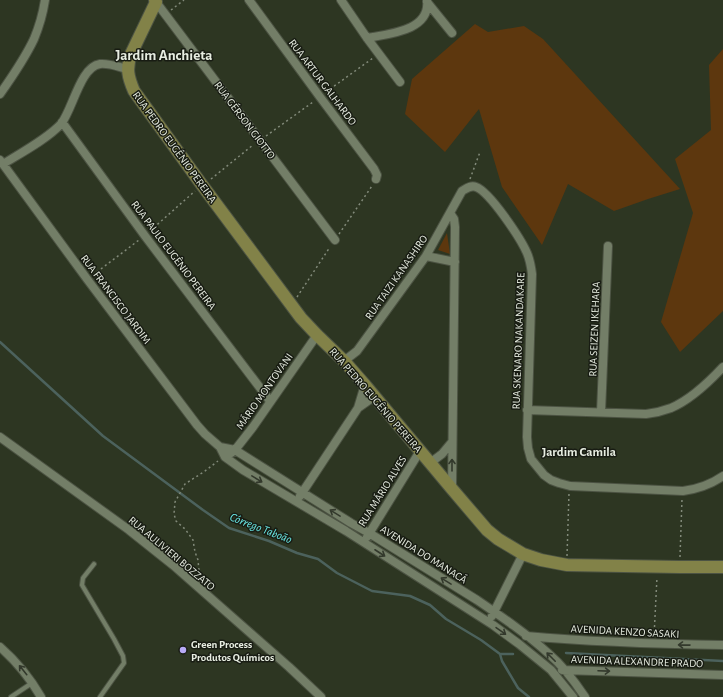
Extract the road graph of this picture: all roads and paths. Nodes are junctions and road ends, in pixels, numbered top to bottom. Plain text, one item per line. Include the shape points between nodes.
1 (45, 0) edge
2 (184, 0) edge
3 (249, 0) edge
4 (341, 0) edge
5 (156, 1) edge
6 (427, 1) edge
7 (166, 15) junction
8 (452, 33) dead end
9 (367, 38) junction
10 (379, 53) junction
11 (127, 69) junction
12 (400, 82) dead end
13 (0, 94) edge
14 (320, 97) junction
15 (62, 122) junction
16 (260, 140) junction
17 (480, 152) dead end
18 (1, 162) edge
19 (376, 179) joint
20 (202, 185) junction
21 (466, 188) junction
22 (450, 213) junction
23 (145, 236) junction
24 (335, 240) junction
25 (608, 246) dead end
26 (426, 256) junction
27 (455, 262) junction
28 (87, 279) junction
29 (291, 305) junction
30 (316, 335) junction
31 (357, 351) junction
32 (348, 365) junction
33 (723, 367) edge
34 (365, 385) junction
35 (375, 396) junction
36 (270, 401) junction
37 (358, 408) junction
38 (528, 410) junction
39 (601, 412) junction
40 (0, 437) edge
41 (452, 442) junction
42 (220, 446) junction
43 (235, 450) junction
44 (420, 451) junction
45 (225, 457) junction
46 (430, 463) junction
47 (723, 476) edge
48 (570, 486) junction
49 (452, 489) junction
50 (683, 491) junction
51 (302, 493) junction
52 (296, 502) junction
53 (369, 533) junction
54 (364, 543) junction
55 (523, 554) junction
56 (94, 564) dead end
57 (567, 565) junction
58 (657, 567) junction
59 (723, 567) edge
60 (679, 568) junction
61 (195, 585) junction
62 (494, 612) junction
63 (489, 623) junction
64 (526, 636) junction
65 (554, 638) junction
66 (654, 644) junction
67 (539, 646) junction
68 (723, 646) edge
69 (0, 647) edge
70 (538, 658) junction
71 (551, 670) junction
72 (564, 670) junction
73 (723, 675) edge
74 (32, 683) junction
75 (10, 697) edge
76 (41, 697) edge
77 (100, 697) edge
78 (321, 697) edge
79 (573, 697) edge
80 (585, 697) edge

1 - 13 street via 34,39
2 - 7 path
3 - 14 street, RUA ARTUR GALHARDO
4 - 9 street
5 - 7 street, RUA GÉRSON GIOTTO
5 - 11 street via 128,61
6 - 8 street
6 - 9 street via 422,19 410,28
7 - 16 street, RUA GÉRSON GIOTTO
9 - 10 street
10 - 12 street
10 - 14 path
11 - 15 street via 101,64 89,70
11 - 20 street, RUA PEDRO EUGÊNIO PEREIRA via 129,80 138,97
14 - 16 path
14 - 19 street, RUA ARTUR GALHARDO via 374,169
15 - 18 street via 48,136
15 - 23 street, RUA PAULO EUGÊNIO PEREIRA
16 - 20 path
16 - 24 street, RUA GÉRSON GIOTTO
17 - 21 path
18 - 28 street, RUA FRANCISCO JARDIM
19 - 24 path
20 - 23 path
20 - 29 street, RUA PEDRO EUGÊNIO PEREIRA
21 - 22 street
21 - 38 street, RUA SKENARO NAKANDAKARE via 476,187 490,198 523,243 531,263
22 - 26 street, RUA TAIZI KANASHIRO
22 - 27 street via 455,227
23 - 28 path
23 - 36 street, RUA PAULO EUGÊNIO PEREIRA
24 - 29 path
25 - 39 street, RUA SEIZEN IKEHARA
26 - 27 street
26 - 31 street, RUA TAIZI KANASHIRO
27 - 41 street
28 - 42 street, RUA FRANCISCO JARDIM via 197,425
29 - 30 street, RUA PEDRO EUGÊNIO PEREIRA
30 - 32 street, RUA PEDRO EUGÊNIO PEREIRA
30 - 36 street, MÁRIO MONTOVANI
31 - 32 street, RUA TAIZI KANASHIRO
31 - 32 street, RUA TAIZI KANASHIRO
32 - 34 street, RUA PEDRO EUGÊNIO PEREIRA
33 - 39 street via 687,399 672,408 646,414
34 - 35 street, RUA PEDRO EUGÊNIO PEREIRA
34 - 37 street
35 - 37 street
35 - 44 street, RUA PEDRO EUGÊNIO PEREIRA
36 - 43 street, MÁRIO MONTOVANI
37 - 51 street
38 - 39 street
38 - 48 street, RUA SKENARO NAKANDAKARE via 527,437 531,459 551,480
40 - 61 street, RUA AULIVIERI BOZZATO via 129,530
41 - 46 street
49 -> 41 street
42 - 43 street, RUA FRANCISCO JARDIM
42 - 45 street, RUA FRANCISCO JARDIM
43 - 45 street, MÁRIO MONTOVANI
43 - 51 street, AVENIDA DO MANACÁ
44 - 46 street, RUA PEDRO EUGÊNIO PEREIRA
44 - 53 street, RUA MÁRIO ALVES
45 -> 52 street, AVENIDA DO MANACÁ
45 - 61 path via 185,484 175,502 176,521 193,540 198,560 199,571
46 - 49 street, RUA PEDRO EUGÊNIO PEREIRA
47 - 50 street, RUA SKENARO NAKANDAKARE via 695,490
48 - 50 street, RUA SKENARO NAKANDAKARE
48 - 57 path
49 - 55 street, RUA PEDRO EUGÊNIO PEREIRA via 487,530
50 - 60 path
51 - 52 street
53 -> 51 street, AVENIDA DO MANACÁ
52 - 54 street, AVENIDA DO MANACÁ
53 - 54 street, RUA MÁRIO ALVES
62 -> 53 street, AVENIDA DO MANACÁ
54 -> 63 street, AVENIDA DO MANACÁ
55 - 57 street, RUA PEDRO EUGÊNIO PEREIRA
55 - 62 street
56 - 77 lane via 83,578 82,585 114,639 124,663
57 - 58 street, RUA PEDRO EUGÊNIO PEREIRA
58 - 60 street, RUA PEDRO EUGÊNIO PEREIRA
58 - 66 path
59 - 60 street, RUA PEDRO EUGÊNIO PEREIRA
61 - 78 street, RUA AULIVIERI BOZZATO
62 - 63 street
62 - 64 street, AVENIDA DO MANACÁ
63 -> 70 street, AVENIDA DO MANACÁ
64 - 65 street, AVENIDA KENZO SASAKI
64 - 67 street, AVENIDA DO MANACÁ
65 - 66 street, AVENIDA KENZO SASAKI
65 - 67 street
68 -> 66 street, AVENIDA KENZO SASAKI
67 - 70 street
72 -> 67 street, AVENIDA DO MANACÁ
74 -> 69 street
70 - 71 street, AVENIDA DO MANACÁ
71 - 72 street, AVENIDA ALEXANDRE PRADO
71 - 79 street, AVENIDA DO MANACÁ
72 -> 73 street, AVENIDA ALEXANDRE PRADO
72 - 80 street, AVENIDA DO MANACÁ
74 - 75 lane
74 - 76 street

